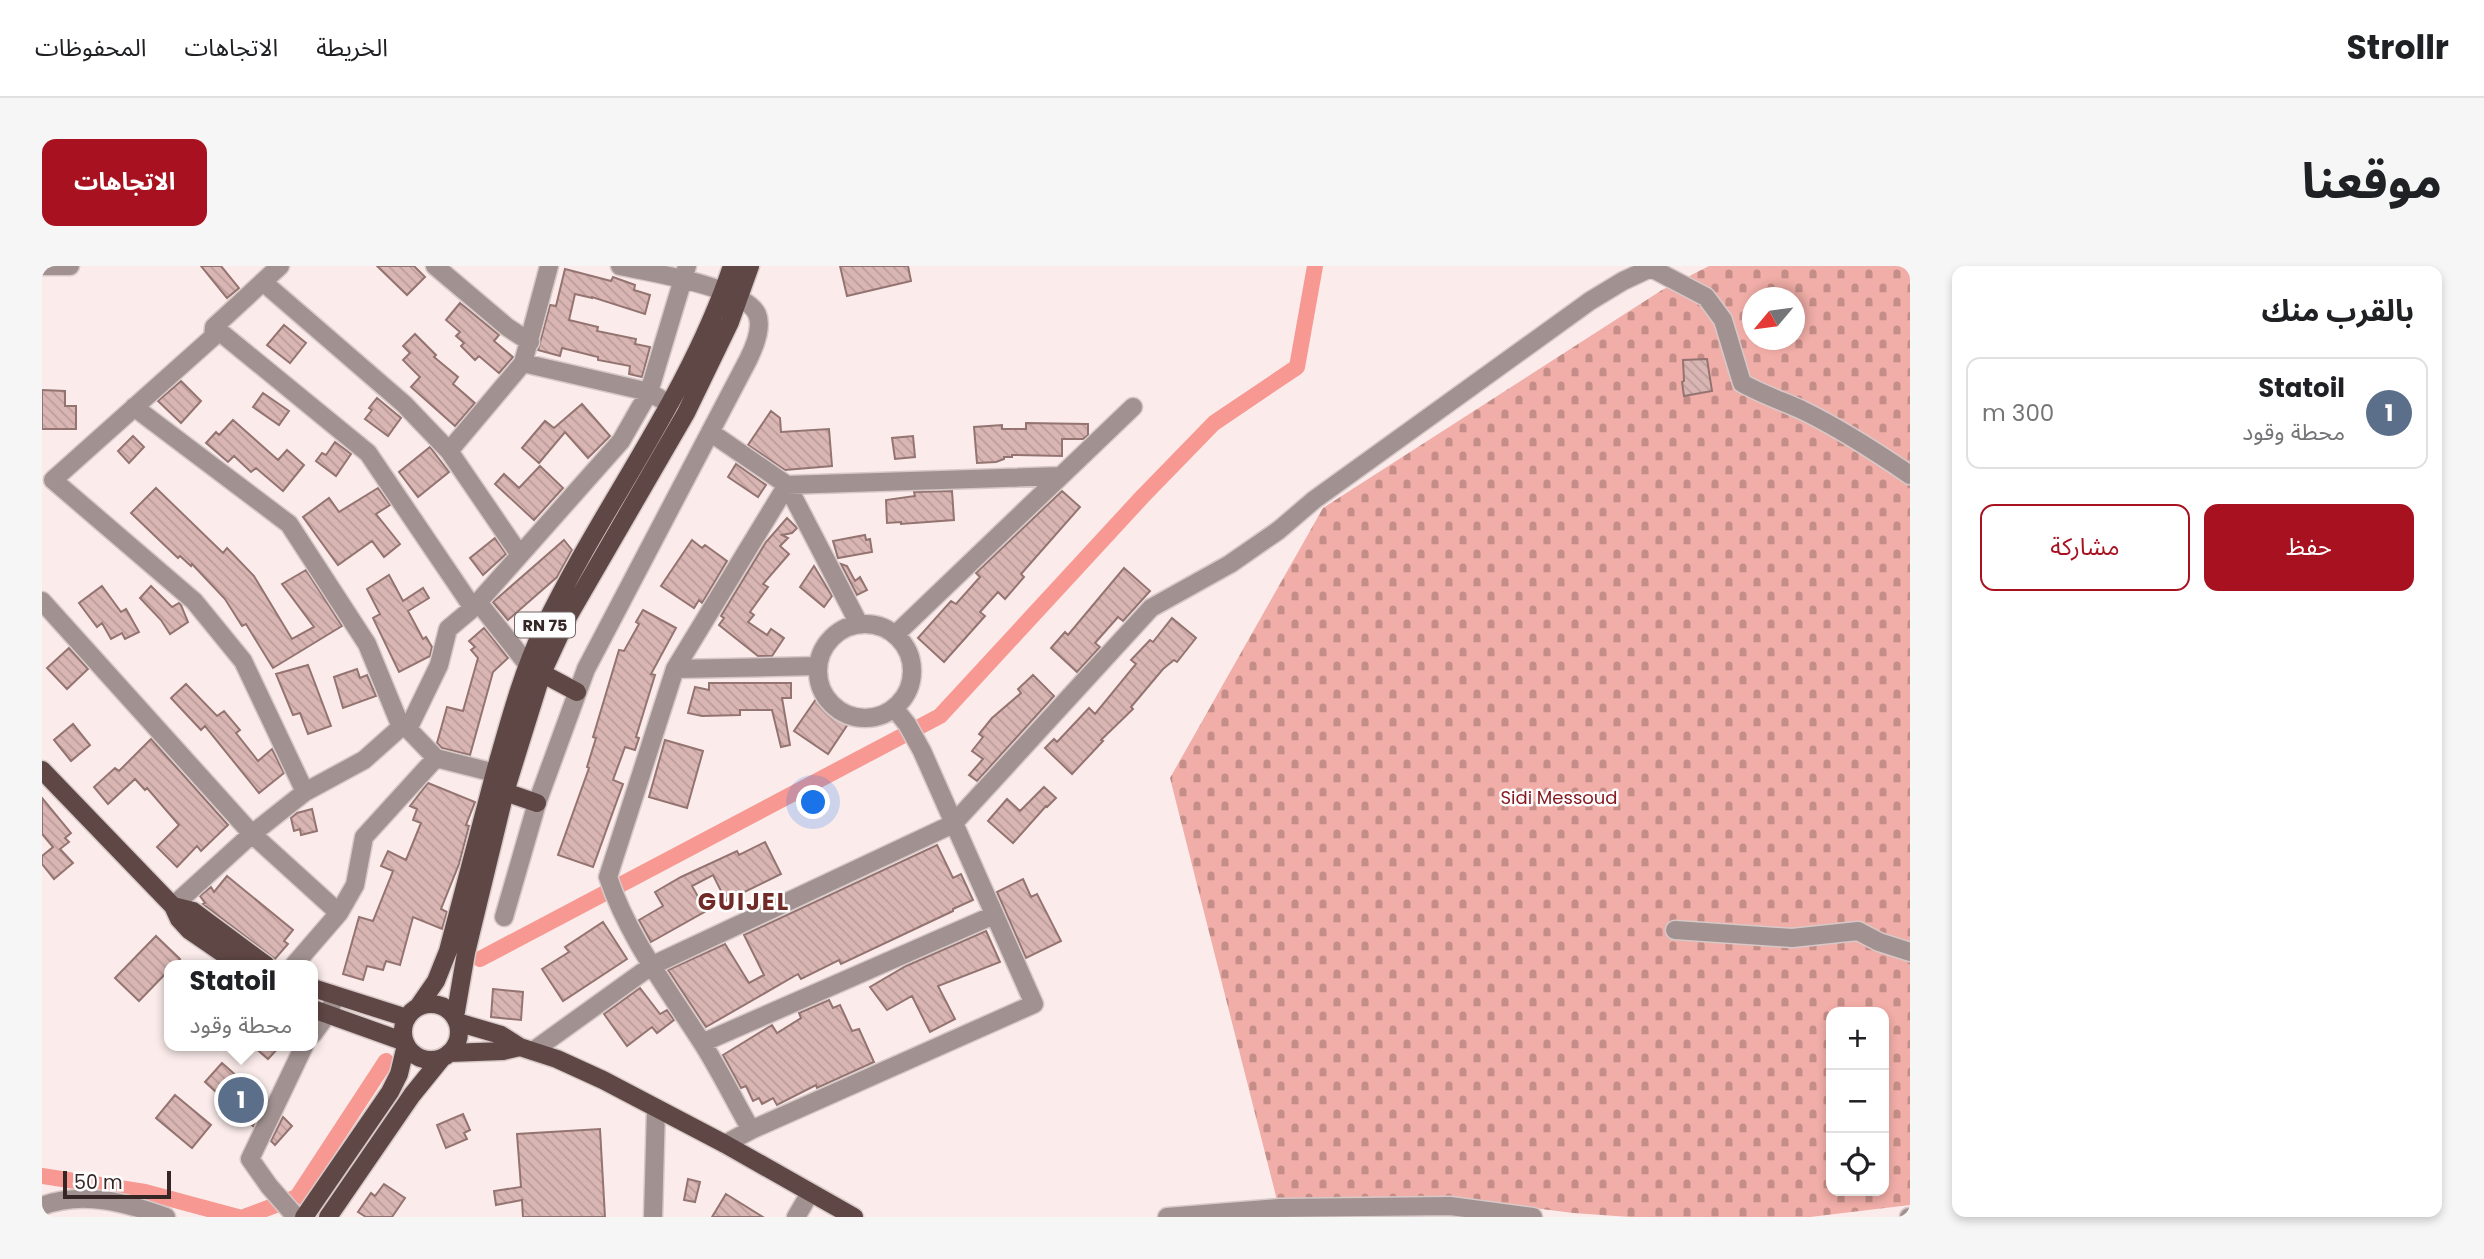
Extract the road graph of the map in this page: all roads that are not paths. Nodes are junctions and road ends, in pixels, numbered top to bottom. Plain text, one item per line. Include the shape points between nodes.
1 (70, 266) edge
2 (280, 266) edge
3 (435, 266) edge
4 (549, 266) edge
5 (620, 266) edge
6 (732, 266) edge
7 (750, 266) edge
8 (42, 267) edge
9 (1653, 267) edge
10 (686, 273) edge
11 (263, 282) junction
12 (732, 294) junction
13 (214, 327) junction
14 (530, 342) junction
15 (523, 363) junction
16 (649, 392) junction
17 (669, 404) junction
18 (134, 407) junction
19 (1133, 407) dead end
20 (710, 432) junction
21 (449, 451) junction
22 (1910, 475) edge
23 (1060, 476) junction
24 (787, 485) junction
25 (520, 555) junction
26 (42, 601) edge
27 (475, 605) junction
28 (859, 624) junction
29 (895, 634) junction
30 (818, 666) junction
31 (535, 669) junction
32 (675, 669) junction
33 (577, 692) junction
34 (895, 709) junction
35 (404, 728) junction
36 (436, 758) junction
37 (42, 770) edge
38 (495, 774) junction
39 (305, 792) junction
40 (505, 792) junction
41 (537, 803) junction
42 (953, 824) junction
43 (252, 834) junction
44 (173, 906) junction
45 (339, 913) junction
46 (993, 915) junction
47 (504, 917) dead end
48 (1675, 930) dead end
49 (1910, 952) edge
50 (233, 960) edge
51 (259, 960) edge
52 (298, 960) edge
53 (651, 966) junction
54 (318, 990) edge
55 (336, 996) junction
56 (320, 1012) edge
57 (412, 1013) junction
58 (456, 1020) junction
59 (406, 1043) junction
60 (702, 1043) junction
61 (526, 1049) junction
62 (302, 1051) edge
63 (446, 1056) junction
64 (656, 1108) junction
65 (751, 1130) junction
66 (725, 1144) junction
67 (810, 1193) junction
68 (42, 1206) edge
69 (297, 1215) edge
70 (166, 1217) edge
71 (328, 1217) edge
72 (653, 1217) edge
73 (796, 1217) edge
74 (854, 1217) edge
75 (1167, 1217) edge
76 (1533, 1217) edge

1 - 8 street
2 - 11 street
3 - 14 street
4 - 14 street
5 - 10 street
6 - 12 main road, RN 75
7 - 12 main road, RN 75
9 - 22 street via 1706,297 1723,320 1742,383 1876,451
9 - 42 street via 1590,301 1230,565 1151,608
10 - 12 street
10 - 16 street
11 - 13 street
11 - 21 street via 404,404
12 - 17 main road, RN 75
12 - 20 street via 757,312 757,337
12 - 31 main road, RN 75 via 686,413
13 - 18 street via 213,338
13 - 27 street via 368,453
14 - 15 street
15 - 16 street
15 - 21 street
16 - 17 street
16 - 25 street via 621,441
17 - 31 main road, RN 75 via 554,608
18 - 35 street via 289,524 367,644
18 - 39 street via 53,480 194,601 243,661
19 - 23 street
20 - 24 street
20 - 33 street
21 - 25 street
23 - 24 street
23 - 29 street
24 - 28 street
24 - 32 street
25 - 27 street
26 - 43 street
27 - 31 street
27 - 35 street via 448,629 439,665
28 - 29 street via 882,626
28 - 30 street via 836,632 825,644
29 - 34 street via 908,652 913,675
30 - 32 street
30 - 34 street via 822,690 843,713 874,718
31 - 33 main road
31 - 38 main road, RN 75 via 513,706
31 - 40 main road, RN 75
32 - 53 street via 608,877
33 - 41 street
34 - 42 street via 922,751
35 - 36 street
35 - 39 street via 364,760
36 - 38 street
36 - 45 street via 364,837 355,885
37 - 44 main road
38 - 57 main road, RN 75 via 448,951 436,981
39 - 43 street
40 - 41 main road
40 - 58 main road, RN 75 via 466,953
41 - 47 street
42 - 46 street
42 - 53 street
43 - 44 street
43 - 45 street
44 - 50 main road via 183,925
44 - 51 main road via 197,914
45 - 52 street
46 - 60 street
46 - 65 street via 1034,1004
48 - 49 street via 1791,938 1858,931
53 - 60 street
53 - 61 street
54 - 55 main road
55 - 56 street
55 - 57 main road
56 - 59 main road
57 - 58 main road via 434,1004
57 - 59 main road via 404,1030
58 - 61 main road
58 - 63 main road via 458,1039
59 - 63 main road via 426,1059
59 - 69 main road via 390,1092
60 - 65 street
61 - 63 main road
61 - 64 main road via 580,1069
62 - 69 street via 250,1159
63 - 71 main road via 412,1096
64 - 66 main road
64 - 72 street
65 - 66 street
66 - 67 main road
67 - 73 street
67 - 74 main road
68 - 70 street via 101,1200
75 - 76 street via 1279,1208 1437,1206

